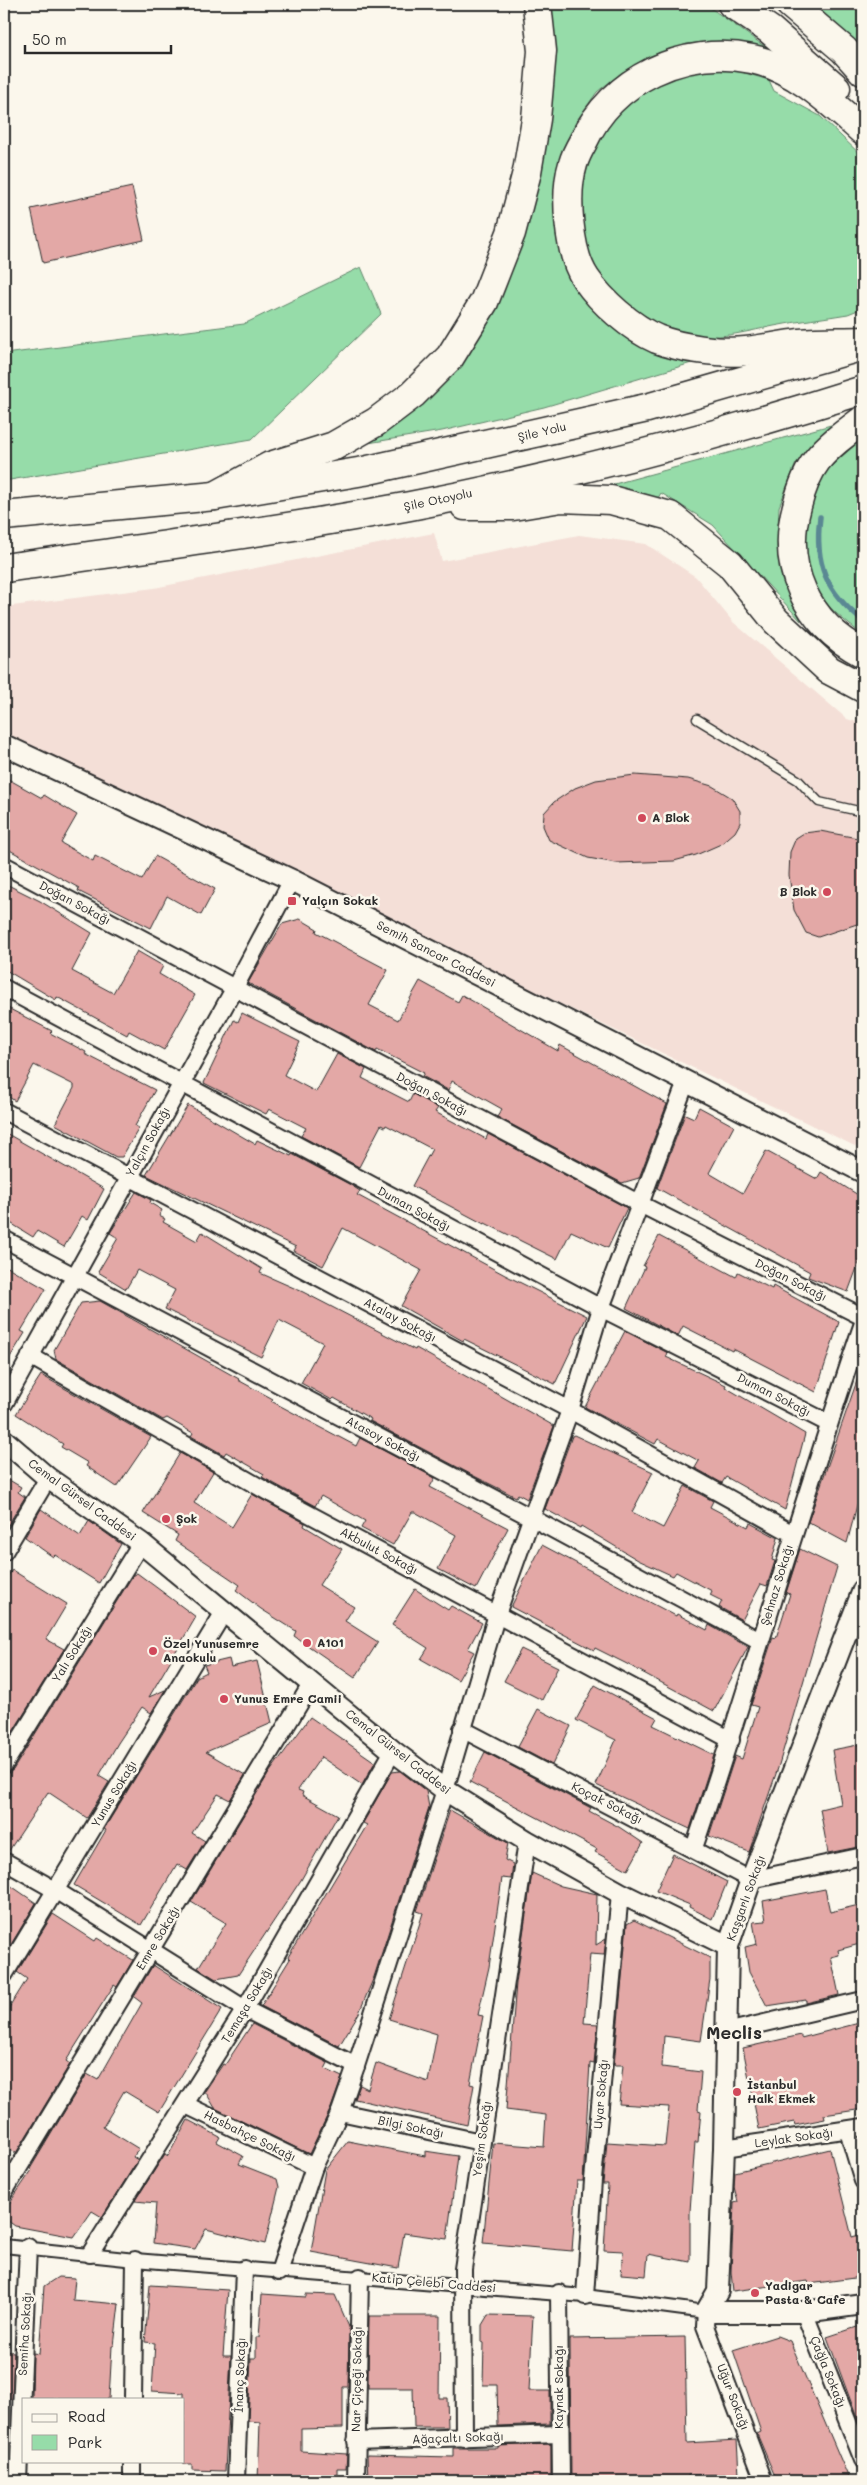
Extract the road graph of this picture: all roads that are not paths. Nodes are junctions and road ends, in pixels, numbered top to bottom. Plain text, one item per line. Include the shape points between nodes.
1 (537, 4) edge
2 (732, 4) edge
3 (790, 4) edge
4 (863, 70) edge
5 (863, 115) edge
6 (863, 131) edge
7 (863, 341) edge
8 (863, 346) edge
9 (863, 390) edge
10 (863, 420) edge
11 (215, 496) junction
12 (410, 506) junction
13 (4, 516) edge
14 (4, 568) edge
15 (863, 653) edge
16 (863, 688) edge
17 (697, 719) dead end
18 (4, 745) edge
19 (863, 812) edge
20 (4, 865) edge
21 (292, 880) junction
22 (4, 988) edge
23 (234, 989) junction
24 (686, 1082) junction
25 (180, 1084) junction
26 (4, 1111) edge
27 (863, 1172) edge
28 (128, 1177) junction
29 (640, 1204) junction
30 (4, 1239) edge
31 (73, 1277) junction
32 (601, 1308) junction
33 (863, 1317) edge
34 (863, 1323) edge
35 (30, 1356) junction
36 (4, 1404) edge
37 (570, 1410) junction
38 (828, 1423) junction
39 (4, 1440) edge
40 (48, 1478) junction
41 (530, 1516) junction
42 (793, 1534) junction
43 (141, 1544) junction
44 (4, 1552) edge
45 (863, 1590) edge
46 (224, 1612) junction
47 (497, 1614) junction
48 (760, 1641) junction
49 (312, 1683) junction
50 (462, 1728) junction
51 (731, 1740) junction
52 (393, 1751) junction
53 (4, 1765) edge
54 (444, 1790) junction
55 (527, 1841) junction
56 (694, 1848) junction
57 (863, 1856) edge
58 (4, 1861) edge
59 (751, 1880) junction
60 (55, 1890) junction
61 (620, 1893) junction
62 (728, 1946) junction
63 (151, 1950) junction
64 (4, 1975) edge
65 (863, 2000) edge
66 (245, 2009) junction
67 (726, 2032) junction
68 (356, 2066) junction
69 (186, 2105) junction
70 (340, 2112) junction
71 (856, 2129) edge
72 (481, 2142) junction
73 (724, 2148) junction
74 (314, 2167) junction
75 (863, 2181) edge
76 (4, 2192) edge
77 (4, 2246) edge
78 (28, 2247) junction
79 (90, 2254) junction
80 (135, 2260) junction
81 (244, 2269) junction
82 (279, 2272) junction
83 (360, 2277) junction
84 (463, 2285) junction
85 (559, 2293) junction
86 (585, 2296) junction
87 (863, 2304) edge
88 (706, 2312) junction
89 (804, 2312) junction
90 (133, 2398) edge
91 (559, 2434) junction
92 (464, 2438) junction
93 (356, 2441) junction
94 (863, 2460) edge
95 (132, 2462) edge
96 (18, 2481) edge
97 (132, 2481) edge
98 (236, 2481) edge
99 (356, 2481) edge
100 (561, 2481) edge
101 (764, 2481) edge

1 - 11 highway via 542,51 536,119 512,233 484,302 450,357 413,394 376,422 334,446 270,466
2 - 5 highway via 770,30
3 - 4 highway
6 - 7 highway via 818,91 786,71 752,59 714,56 680,60 644,75 616,97 591,126 573,164 568,203 570,236 585,278 615,312 656,339 692,348 744,352 802,343
8 - 11 highway, Şile Yolu via 647,408 364,471
9 - 12 highway, Şile Otoyolu via 695,440
10 - 15 highway via 816,461 802,488 793,521 792,560 804,596 828,628
11 - 13 highway
12 - 14 highway, Şile Otoyolu via 219,539
12 - 16 highway via 513,506 561,498 611,500 670,516 730,564 776,620 829,670
17 - 19 lane via 798,780 819,802
18 - 21 street, Semih Sancar Caddesi
20 - 23 street, Doğan Sokağı
21 - 23 street, Yalçın Sokağı
21 - 24 street, Semih Sancar Caddesi
22 - 25 street, Duman Sokağı
23 - 25 street, Yalçın Sokağı
23 - 29 street, Doğan Sokağı
24 - 27 street, Semih Sancar Caddesi
24 - 29 street
25 - 28 street, Yalçın Sokağı
25 - 32 street, Duman Sokağı
26 - 28 street, Atalay Sokağı
28 - 31 street, Yalçın Sokağı
28 - 37 street, Atalay Sokağı
29 - 32 street
29 - 33 street, Doğan Sokağı
30 - 31 street, Atasoy Sokağı
31 - 35 street, Yalçın Sokağı
31 - 41 street, Atasoy Sokağı
32 - 37 street
32 - 38 street, Duman Sokağı
34 - 38 street, Şehnaz Sokağı
35 - 36 street, Yalçın Sokağı
35 - 47 street, Akbulut Sokağı via 268,1492
37 - 41 street
37 - 42 street, Atalay Sokağı
38 - 42 street, Şehnaz Sokağı
39 - 40 street, Cemal Gürsel Caddesi
40 - 43 street, Cemal Gürsel Caddesi
40 - 44 street
41 - 47 street
41 - 48 street, Atasoy Sokağı
42 - 48 street, Şehnaz Sokağı
43 - 46 street, Cemal Gürsel Caddesi
43 - 53 street, Yalı Sokağı
45 - 59 street, Kaşgarlı Sokağı
46 - 49 street, Cemal Gürsel Caddesi
46 - 60 street, Yunus Sokağı
47 - 50 street
47 - 51 street, Akbulut Sokağı
48 - 51 street, Şehnaz Sokağı
49 - 52 street, Cemal Gürsel Caddesi
49 - 63 street, Emre Sokağı
50 - 54 street
50 - 56 street, Koçak Sokağı
51 - 56 street, Şehnaz Sokağı
52 - 54 street, Cemal Gürsel Caddesi
52 - 66 street, Temaşa Sokağı
54 - 55 street, Cemal Gürsel Caddesi
54 - 68 street
55 - 61 street, Cemal Gürsel Caddesi
55 - 72 street, Yeşim Sokağı
56 - 59 street, Koçak Sokağı
57 - 59 street
58 - 60 street
59 - 62 street, Kaşgarlı Sokağı
60 - 63 street
60 - 64 street, Yunus Sokağı
61 - 62 street, Cemal Gürsel Caddesi
61 - 86 street, Uyar Sokağı
62 - 67 street, Kaşgarlı Sokağı
63 - 66 street
63 - 76 street, Emre Sokağı
65 - 67 street
66 - 68 street
66 - 69 street, Temaşa Sokağı
67 - 73 street, Kaşgarlı Sokağı
68 - 70 street
69 - 74 street, Hasbahçe Sokağı
69 - 79 street, Temaşa Sokağı
70 - 72 street, Bilgi Sokağı
70 - 74 street
71 - 73 street, Leylak Sokağı
71 - 75 street
72 - 84 street, Yeşim Sokağı
73 - 88 street, Kaşgarlı Sokağı via 718,2291
74 - 82 street
77 - 78 street, Katip Çelebi Caddesi
78 - 79 street, Katip Çelebi Caddesi
78 - 96 street, Semiha Sokağı
79 - 80 street, Katip Çelebi Caddesi
80 - 81 street, Katip Çelebi Caddesi
80 - 90 street
81 - 82 street, Katip Çelebi Caddesi
81 - 98 street, İnanç Sokağı
82 - 83 street, Katip Çelebi Caddesi
83 - 84 street, Katip Çelebi Caddesi
83 - 93 street, Nar Çiçeği Sokağı
84 - 85 street, Katip Çelebi Caddesi
84 - 92 street, Yeşim Sokağı
85 - 86 street, Katip Çelebi Caddesi
85 - 91 street, Kaynak Sokağı
86 - 88 street, Katip Çelebi Caddesi
87 - 89 street, Katip Çelebi Caddesi
88 - 89 street, Katip Çelebi Caddesi
88 - 101 street, Uğur Sokağı via 706,2326
89 - 94 street, Çağla Sokağı
91 - 92 street, Ağaçaltı Sokağı
91 - 100 street, Kaynak Sokağı
92 - 93 street, Ağaçaltı Sokağı
93 - 99 street, Nar Çiçeği Sokağı
95 - 97 street

